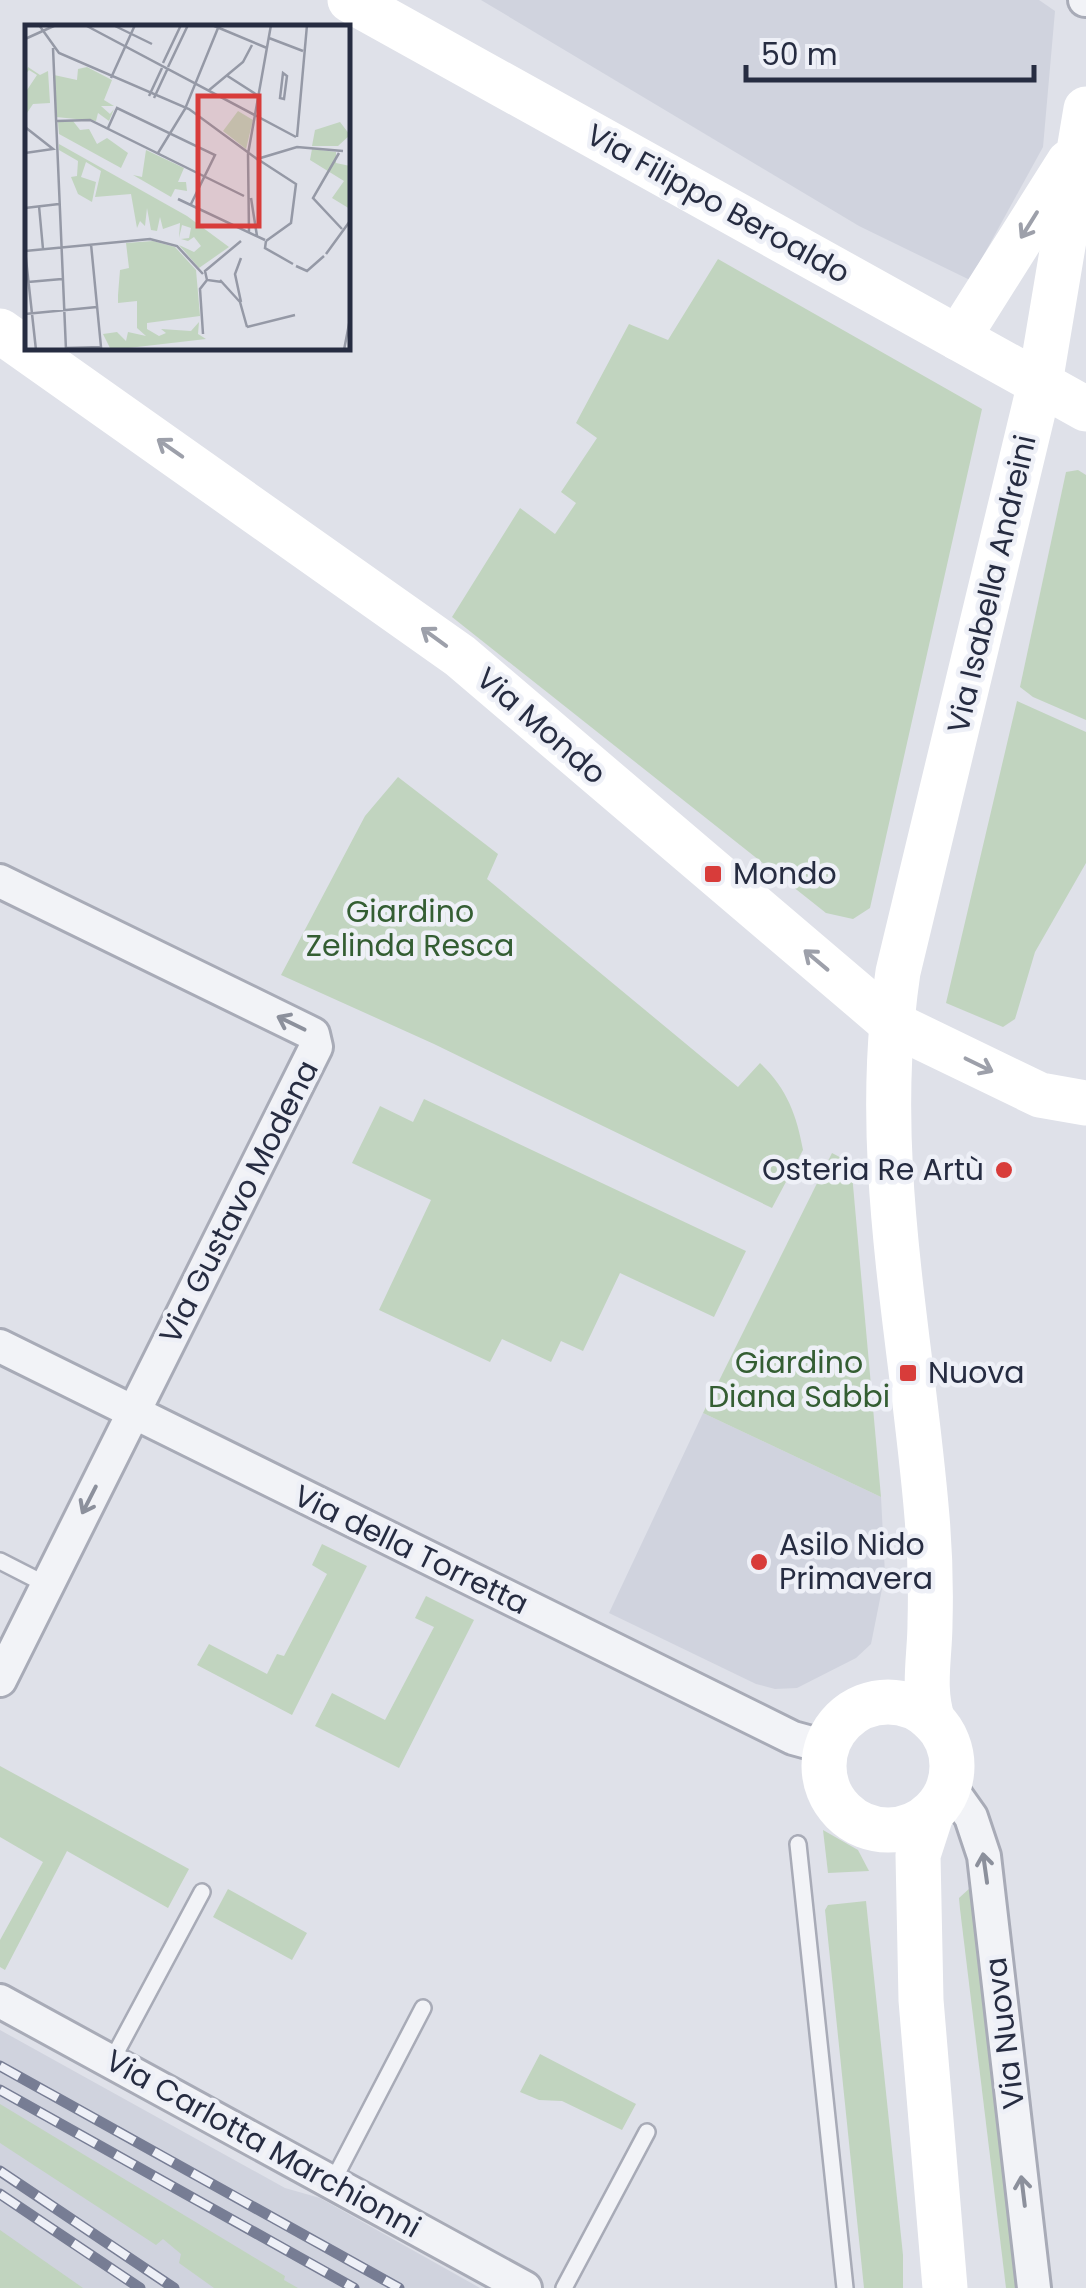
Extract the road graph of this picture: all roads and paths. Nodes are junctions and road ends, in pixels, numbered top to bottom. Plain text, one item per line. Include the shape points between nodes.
1 (350, 0) edge
2 (1083, 126) edge
3 (0, 331) edge
4 (958, 338) junction
5 (25, 349) edge
6 (27, 350) edge
7 (1040, 384) junction
8 (1086, 410) edge
9 (0, 880) edge
10 (891, 1023) junction
11 (1040, 1095) junction
12 (1086, 1103) edge
13 (1086, 1122) edge
14 (0, 1346) edge
15 (134, 1413) junction
16 (929, 1556) junction
17 (0, 1561) edge
18 (48, 1584) junction
19 (0, 1680) edge
20 (859, 1708) junction
21 (934, 1721) junction
22 (826, 1748) junction
23 (940, 1800) junction
24 (863, 1826) junction
25 (798, 1844) dead end
26 (202, 1892) dead end
27 (921, 2000) junction
28 (0, 2001) edge
29 (422, 2008) dead end
30 (111, 2062) junction
31 (646, 2132) dead end
32 (333, 2181) junction
33 (526, 2288) edge
34 (564, 2288) edge
35 (845, 2288) edge
36 (945, 2288) edge
37 (1034, 2288) edge

1 - 4 main road, Via Filippo Beroaldo
2 -> 4 main road, Via Isabella Andreini
2 - 7 main road, Via Isabella Andreini
5 -> 3 main road, Via Mondo
4 - 7 main road, Via Filippo Beroaldo
10 -> 6 main road, Via Mondo via 460,656
7 - 8 main road, Via Filippo Beroaldo
7 - 10 main road, Via Isabella Andreini
15 -> 9 street, Via Gustavo Modena via 316,1047 313,1034
10 -> 11 main road, Via Mondo
10 - 16 main road via 889,1188
11 - 12 main road, Via Mondo
11 - 13 street
14 - 15 street, Via della Torretta
15 -> 18 street
15 - 22 street, Via della Torretta via 793,1738
16 - 20 main road via 902,1654
16 - 21 main road via 926,1690
17 - 18 lane
18 - 19 street
20 - 21 main road via 892,1702
20 - 22 main road via 844,1718
21 - 23 main road via 952,1758
22 - 24 main road via 831,1798
23 - 24 main road via 906,1829
23 - 27 main road via 918,1855
37 -> 23 street, Via Nuova via 984,1856 971,1817
24 - 27 main road via 892,1867
25 - 35 lane
26 - 30 lane
27 - 36 main road
28 - 30 street, Via Carlotta Marchionni
29 - 32 lane
30 - 32 street, Via Carlotta Marchionni
31 - 34 lane
32 - 33 street, Via Carlotta Marchionni

